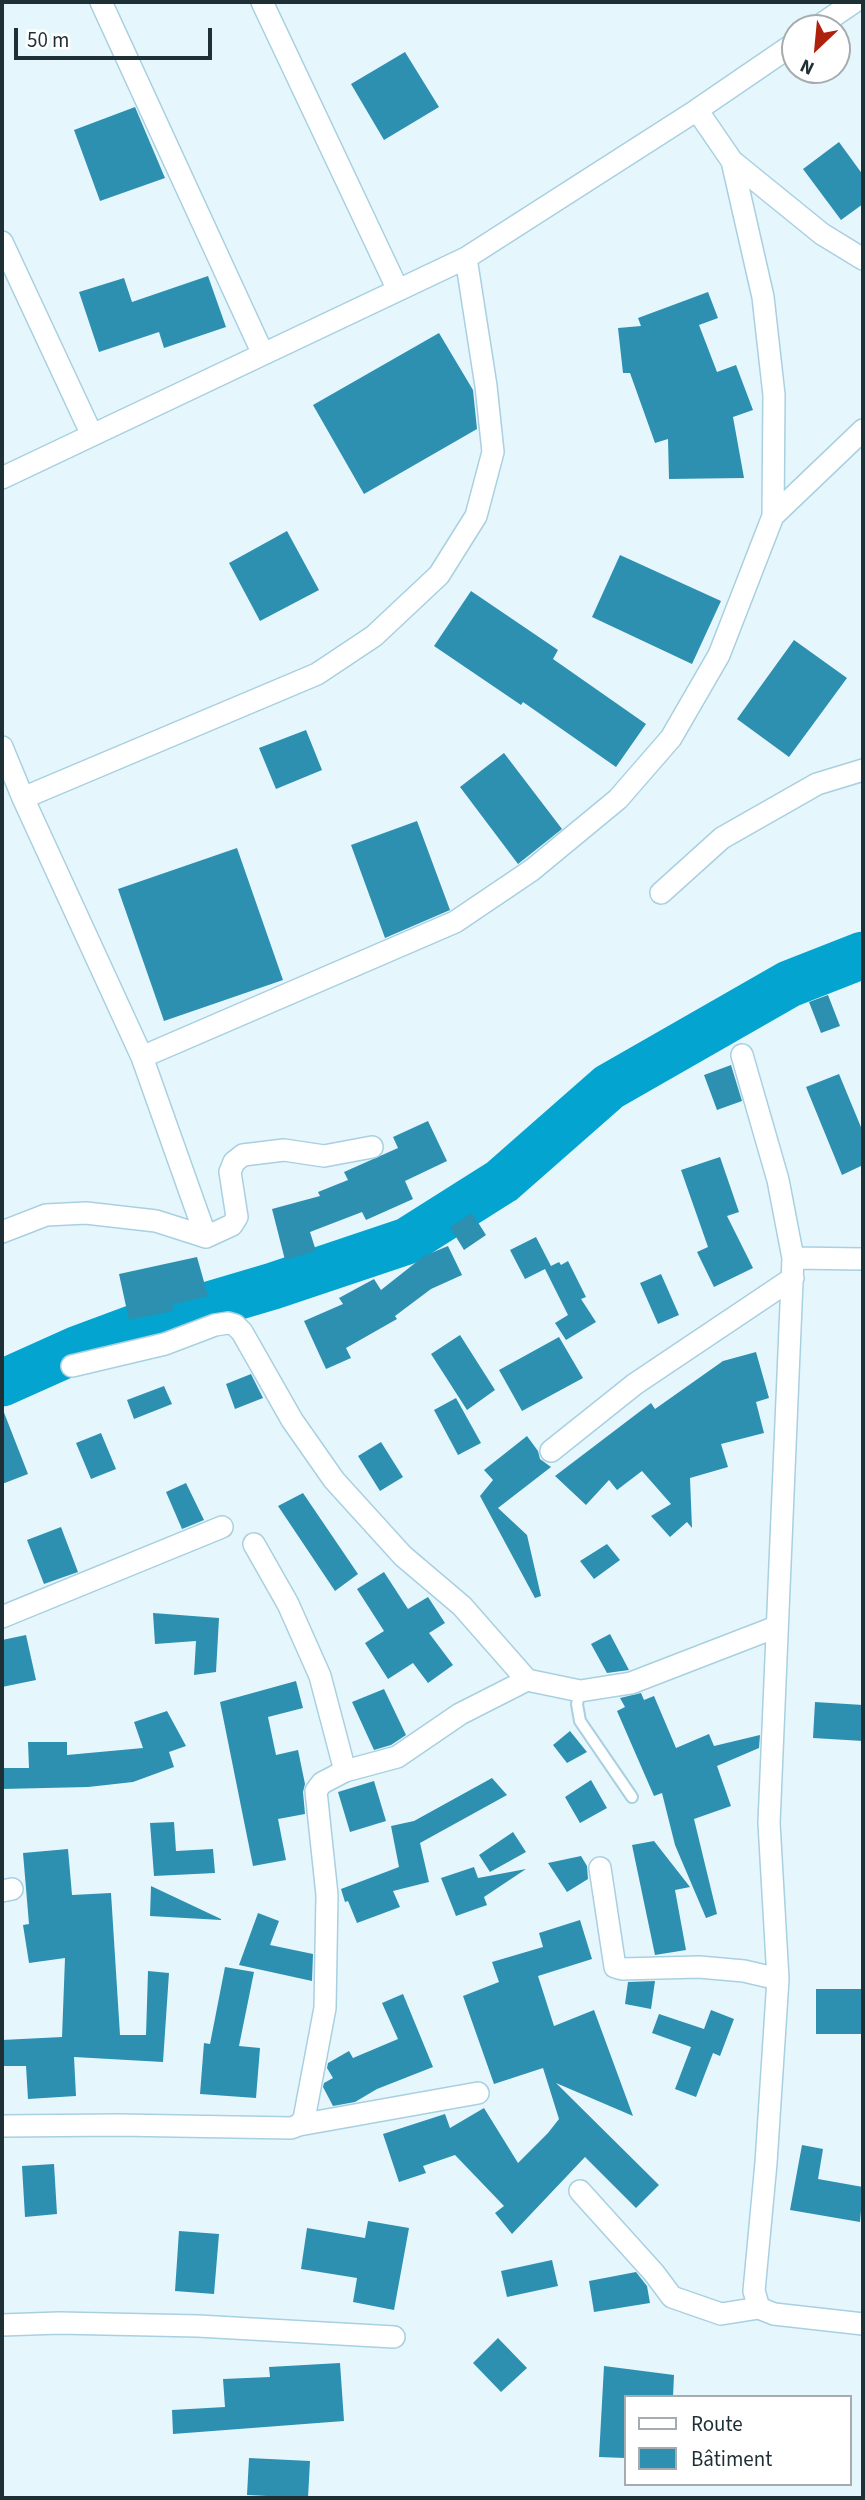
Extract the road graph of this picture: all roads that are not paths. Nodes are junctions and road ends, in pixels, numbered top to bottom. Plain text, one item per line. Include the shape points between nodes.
1 (101, 2) edge
2 (262, 2) edge
3 (854, 2) edge
4 (836, 14) edge
5 (781, 53) edge
6 (697, 110) junction
7 (732, 161) junction
8 (2, 242) edge
9 (466, 258) junction
10 (863, 259) edge
11 (398, 290) junction
12 (263, 354) junction
13 (863, 430) edge
14 (92, 435) junction
15 (2, 478) edge
16 (773, 516) junction
17 (2, 747) edge
18 (863, 770) edge
19 (23, 798) junction
20 (661, 893) dead end
21 (742, 1055) dead end
22 (142, 1057) junction
23 (372, 1147) dead end
24 (2, 1232) edge
25 (206, 1237) junction
26 (863, 1259) edge
27 (793, 1268) junction
28 (72, 1366) dead end
29 (551, 1451) dead end
30 (222, 1527) dead end
31 (254, 1544) dead end
32 (2, 1617) edge
33 (776, 1627) junction
34 (527, 1680) junction
35 (580, 1691) junction
36 (345, 1771) junction
37 (632, 1797) dead end
38 (600, 1868) dead end
39 (778, 1979) junction
40 (478, 2093) dead end
41 (299, 2125) junction
42 (2, 2126) edge
43 (580, 2191) dead end
44 (759, 2308) junction
45 (863, 2324) edge
46 (2, 2325) edge
47 (394, 2337) dead end

1 - 12 street
2 - 11 street
3 - 4 street
5 - 6 street
6 - 7 street
6 - 9 street
7 - 10 street via 822,234
7 - 16 street via 763,297 773,382
8 - 14 street
9 - 11 street
9 - 19 street via 493,452 476,516 439,575 374,636 317,674
11 - 12 street
12 - 14 street
13 - 16 street
14 - 15 street
16 - 22 street via 719,655 671,738 618,799 532,870 455,922
17 - 19 street
18 - 20 street via 817,784 722,838
19 - 22 street
21 - 27 street via 778,1180
22 - 25 street
23 - 25 street via 324,1156 284,1150 243,1156 230,1172 237,1217 232,1225
24 - 25 street via 47,1215 86,1213 156,1222
26 - 27 street
27 - 29 street
27 - 33 street
28 - 34 street via 166,1344 215,1325 235,1325 334,1480 404,1556 462,1606
30 - 32 street
31 - 36 street via 288,1604 320,1676
33 - 35 street via 631,1683
33 - 39 street via 769,1823
34 - 35 street
34 - 36 street via 460,1714 397,1757
35 - 37 lane via 580,1721
36 - 41 street via 316,1791 327,1895 325,2007 304,2119
38 - 39 street via 615,1967 744,1970
39 - 44 street via 754,2291
40 - 41 street
41 - 42 street
43 - 44 street via 672,2297 721,2314
44 - 45 street via 774,2314
46 - 47 street via 198,2326

